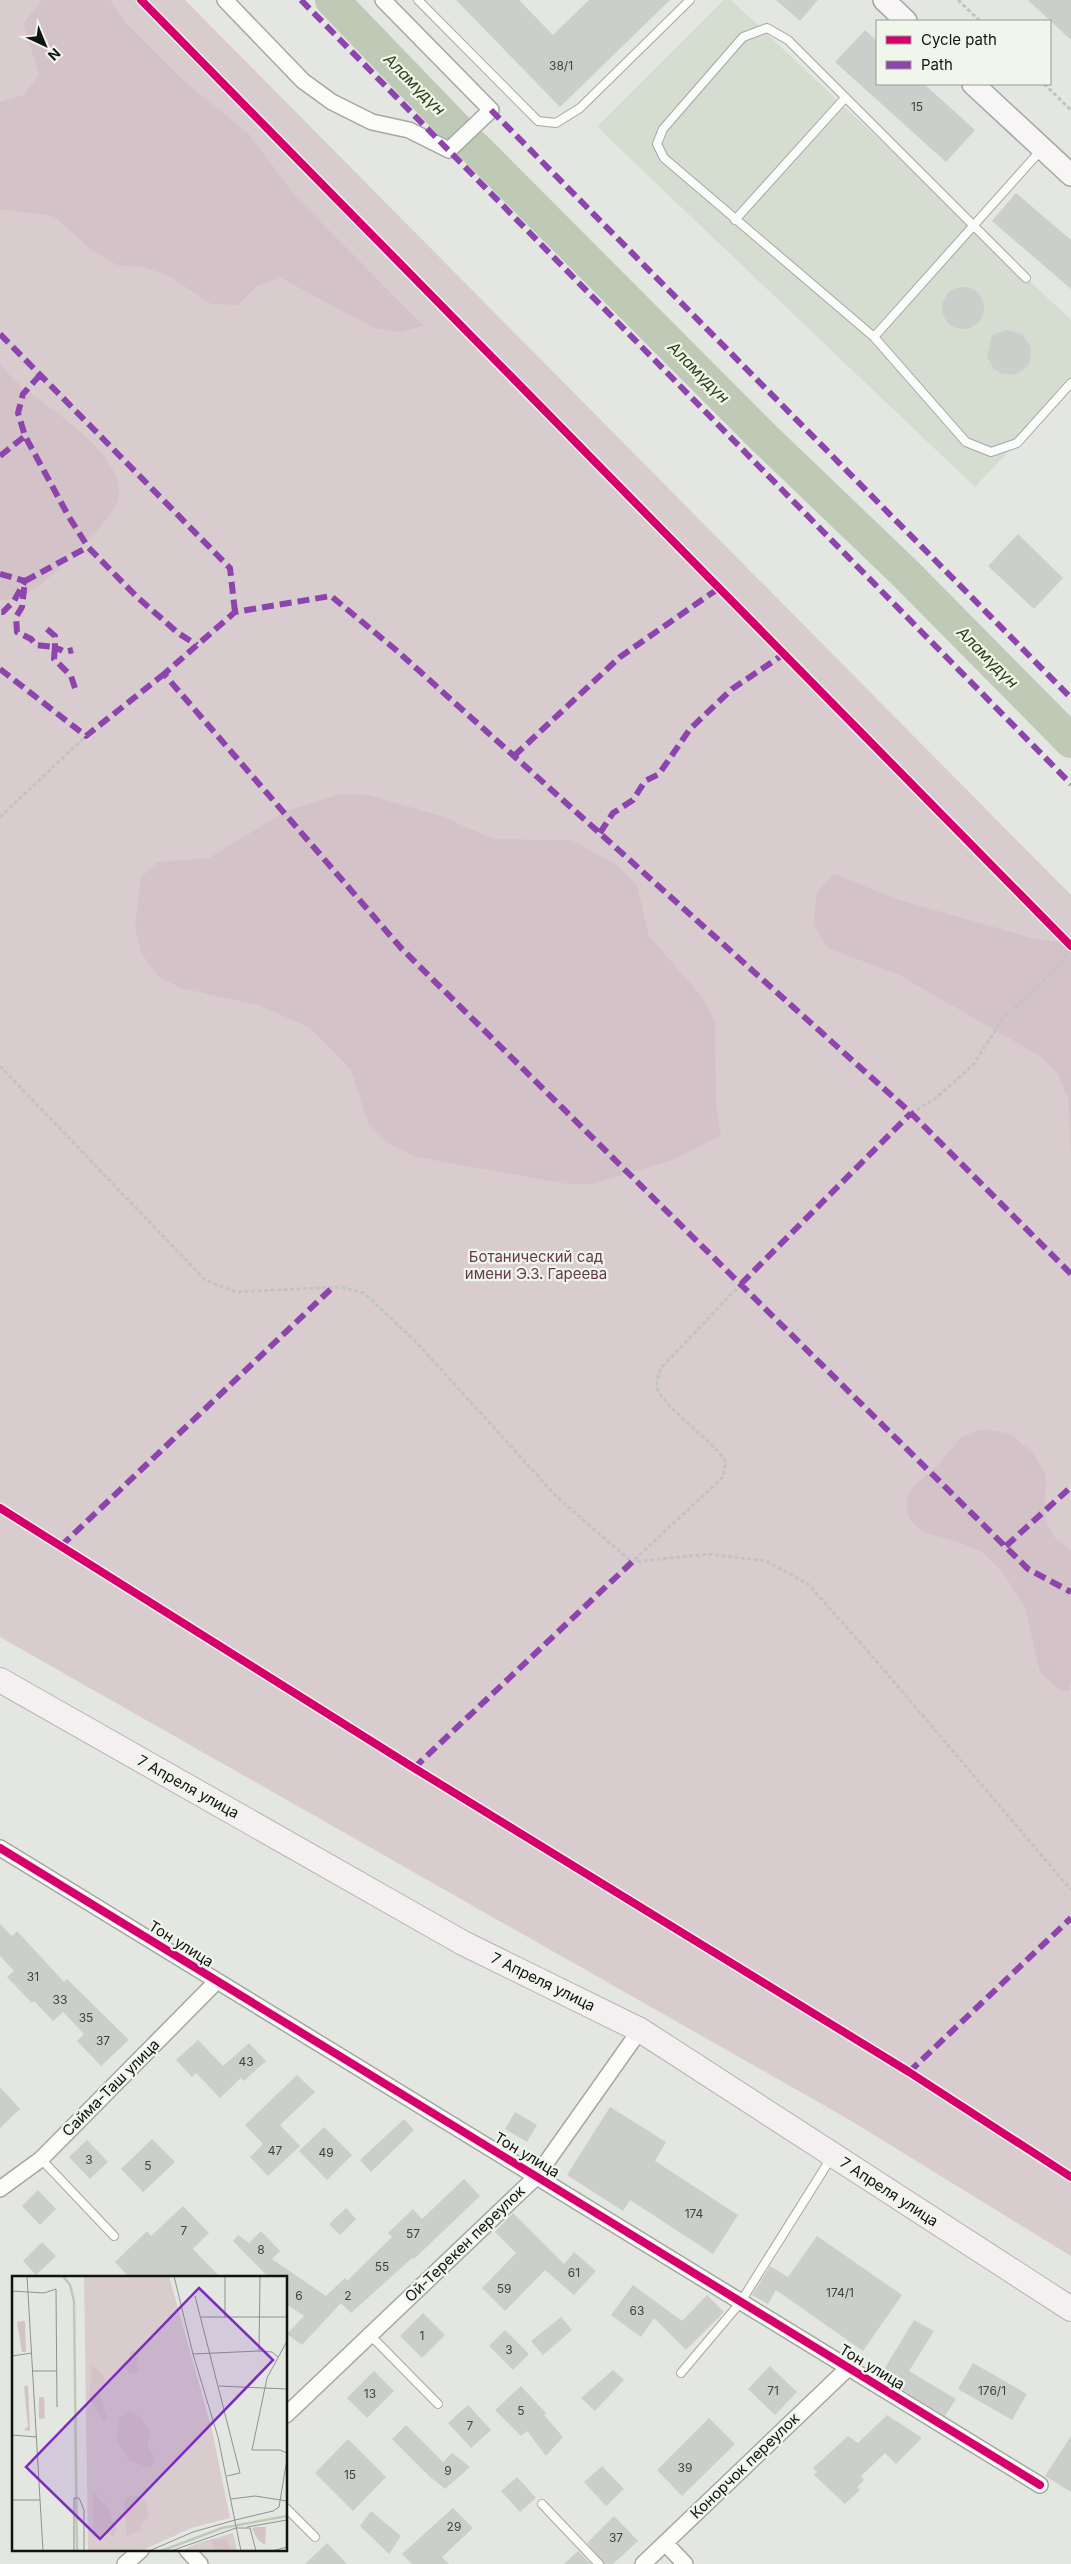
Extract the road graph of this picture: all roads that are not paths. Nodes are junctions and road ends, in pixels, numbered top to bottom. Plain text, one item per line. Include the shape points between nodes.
1 (225, 0) edge
2 (383, 0) edge
3 (418, 0) edge
4 (690, 0) edge
5 (884, 0) edge
6 (905, 20) edge
7 (974, 85) edge
8 (844, 98) junction
9 (1042, 148) junction
10 (1071, 175) edge
11 (735, 220) junction
12 (972, 226) junction
13 (1026, 278) dead end
14 (874, 337) junction
15 (1071, 383) edge
16 (0, 1680) edge
17 (0, 1848) edge
18 (216, 1982) junction
19 (640, 2030) junction
20 (832, 2156) junction
21 (41, 2159) junction
22 (536, 2177) junction
23 (0, 2189) edge
24 (114, 2236) dead end
25 (740, 2303) junction
26 (1071, 2309) edge
27 (370, 2335) junction
28 (847, 2369) junction
29 (681, 2373) dead end
30 (438, 2404) dead end
31 (288, 2413) edge
32 (1040, 2485) dead end
33 (542, 2504) dead end
34 (288, 2510) edge
35 (315, 2537) dead end
36 (665, 2543) junction
37 (139, 2552) edge
38 (189, 2552) edge
39 (125, 2564) edge
40 (200, 2564) edge
41 (599, 2564) edge
42 (643, 2564) edge
43 (685, 2564) edge

1 - 2 street via 303,81 332,102 372,122 409,130 449,150 491,110
3 - 4 lane via 538,121 556,123 580,108
5 - 6 main road
7 - 9 main road
8 - 11 lane
8 - 11 lane via 788,40 767,28 743,37 663,130 657,144 664,158
8 - 12 lane
9 - 10 main road
9 - 12 lane
11 - 14 lane
12 - 13 lane
12 - 14 lane
14 - 15 lane via 966,442 991,452 1017,443
16 - 19 main road, 7 Апреля улица via 464,1942
17 - 18 street, Тон улица
18 - 21 street, Сайма-Таш улица
18 - 22 street, Тон улица
19 - 20 main road, 7 Апреля улица
19 - 22 street, Ой-Терекен переулок
20 - 25 lane
20 - 26 main road, 7 Апреля улица
21 - 23 street, Сайма-Таш улица
21 - 24 lane
22 - 25 street, Тон улица
22 - 27 street, Ой-Терекен переулок
25 - 28 street, Тон улица
25 - 29 lane
27 - 30 lane
27 - 31 street, Ой-Терекен переулок
28 - 32 street, Тон улица
28 - 36 street, Конорчок переулок
33 - 41 lane
34 - 35 lane
36 - 42 street, Конорчок переулок
36 - 43 street
37 - 39 street
38 - 40 street

